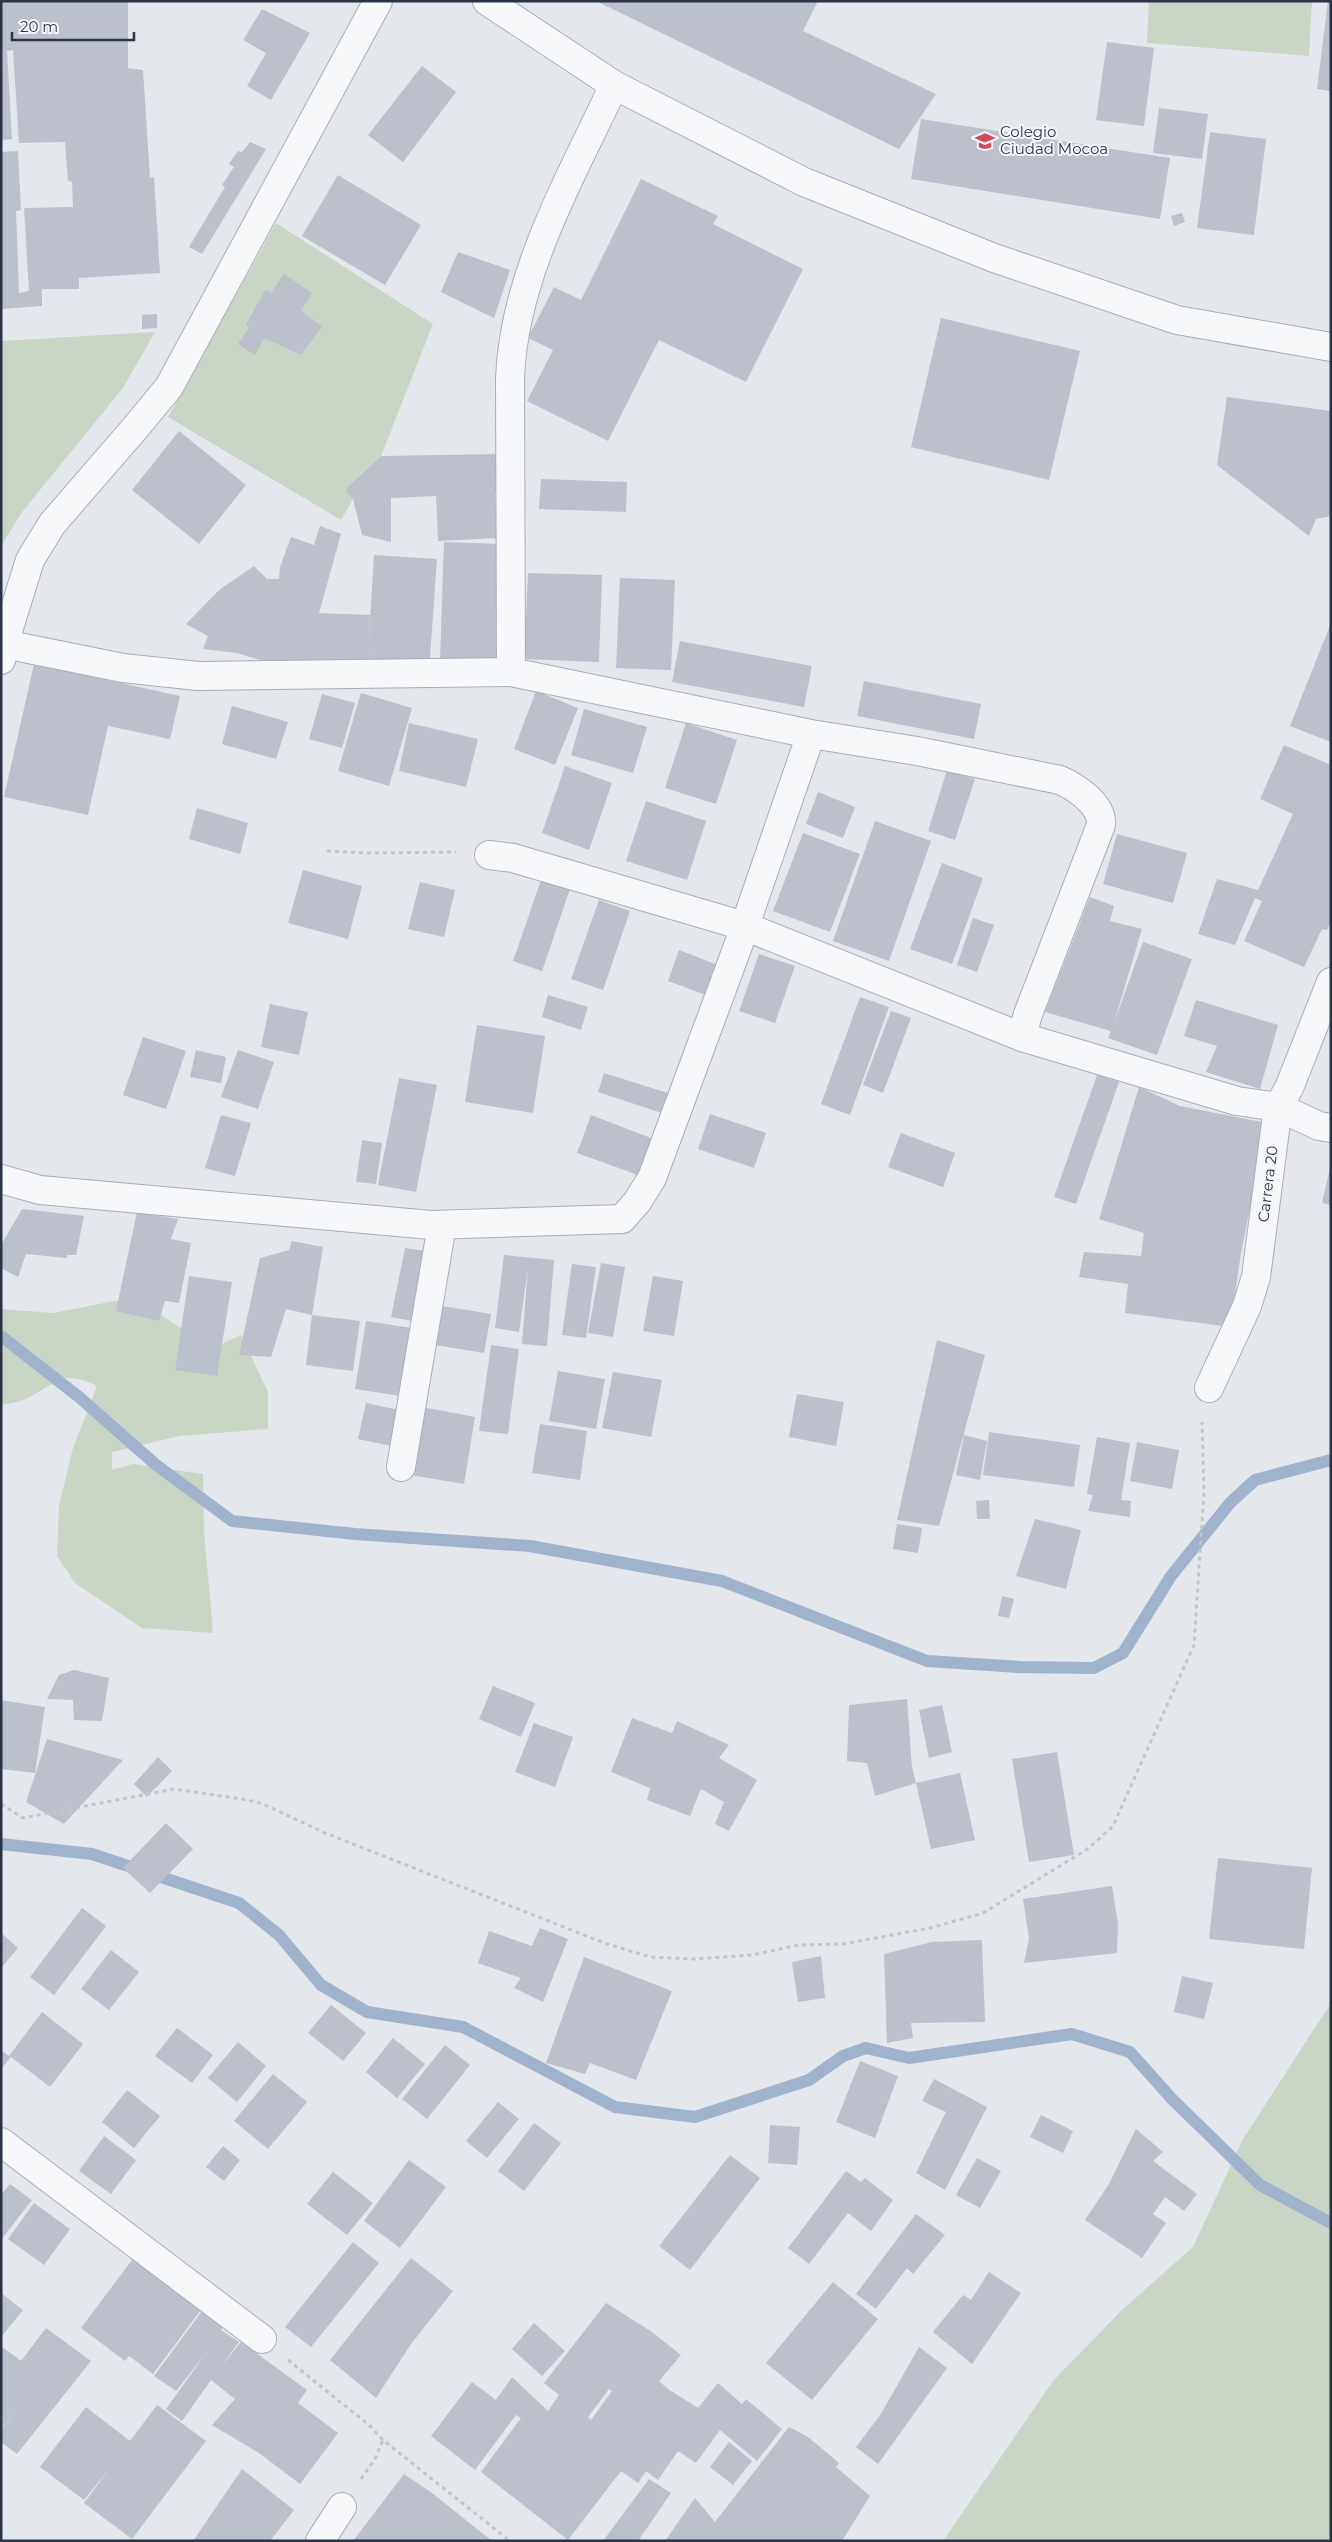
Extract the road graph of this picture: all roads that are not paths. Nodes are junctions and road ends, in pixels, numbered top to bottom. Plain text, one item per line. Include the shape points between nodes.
1 (378, 1) edge
2 (487, 1) edge
3 (614, 85) junction
4 (1331, 347) edge
5 (3, 652) edge
6 (511, 672) junction
7 (811, 734) junction
8 (489, 855) road end
9 (744, 926) junction
10 (1331, 982) edge
11 (1022, 1037) junction
12 (1278, 1107) junction
13 (1331, 1128) edge
14 (1, 1179) edge
15 (442, 1225) junction
16 (1209, 1388) dead end
17 (401, 1467) dead end
18 (1, 2142) edge
19 (262, 2339) road end
20 (342, 2507) road end
21 (320, 2541) edge

1 - 5 street via 168,387 52,524 30,560
2 - 3 street
3 - 4 street via 804,182 994,258 1177,320
3 - 6 street via 540,244 514,334 510,378
5 - 6 street via 198,676
6 - 7 street
7 - 9 street
7 - 11 street via 917,751 1060,780 1096,806 1101,825
8 - 9 street via 513,858
9 - 11 street
9 - 15 street via 652,1178 622,1219
10 - 12 street, Carrera 20 via 1289,1088
11 - 12 street via 1237,1101
12 - 13 street via 1318,1126
12 - 16 street, Carrera 20 via 1256,1277 1247,1306
14 - 15 street via 40,1190
15 - 17 street
18 - 19 street
20 - 21 street

